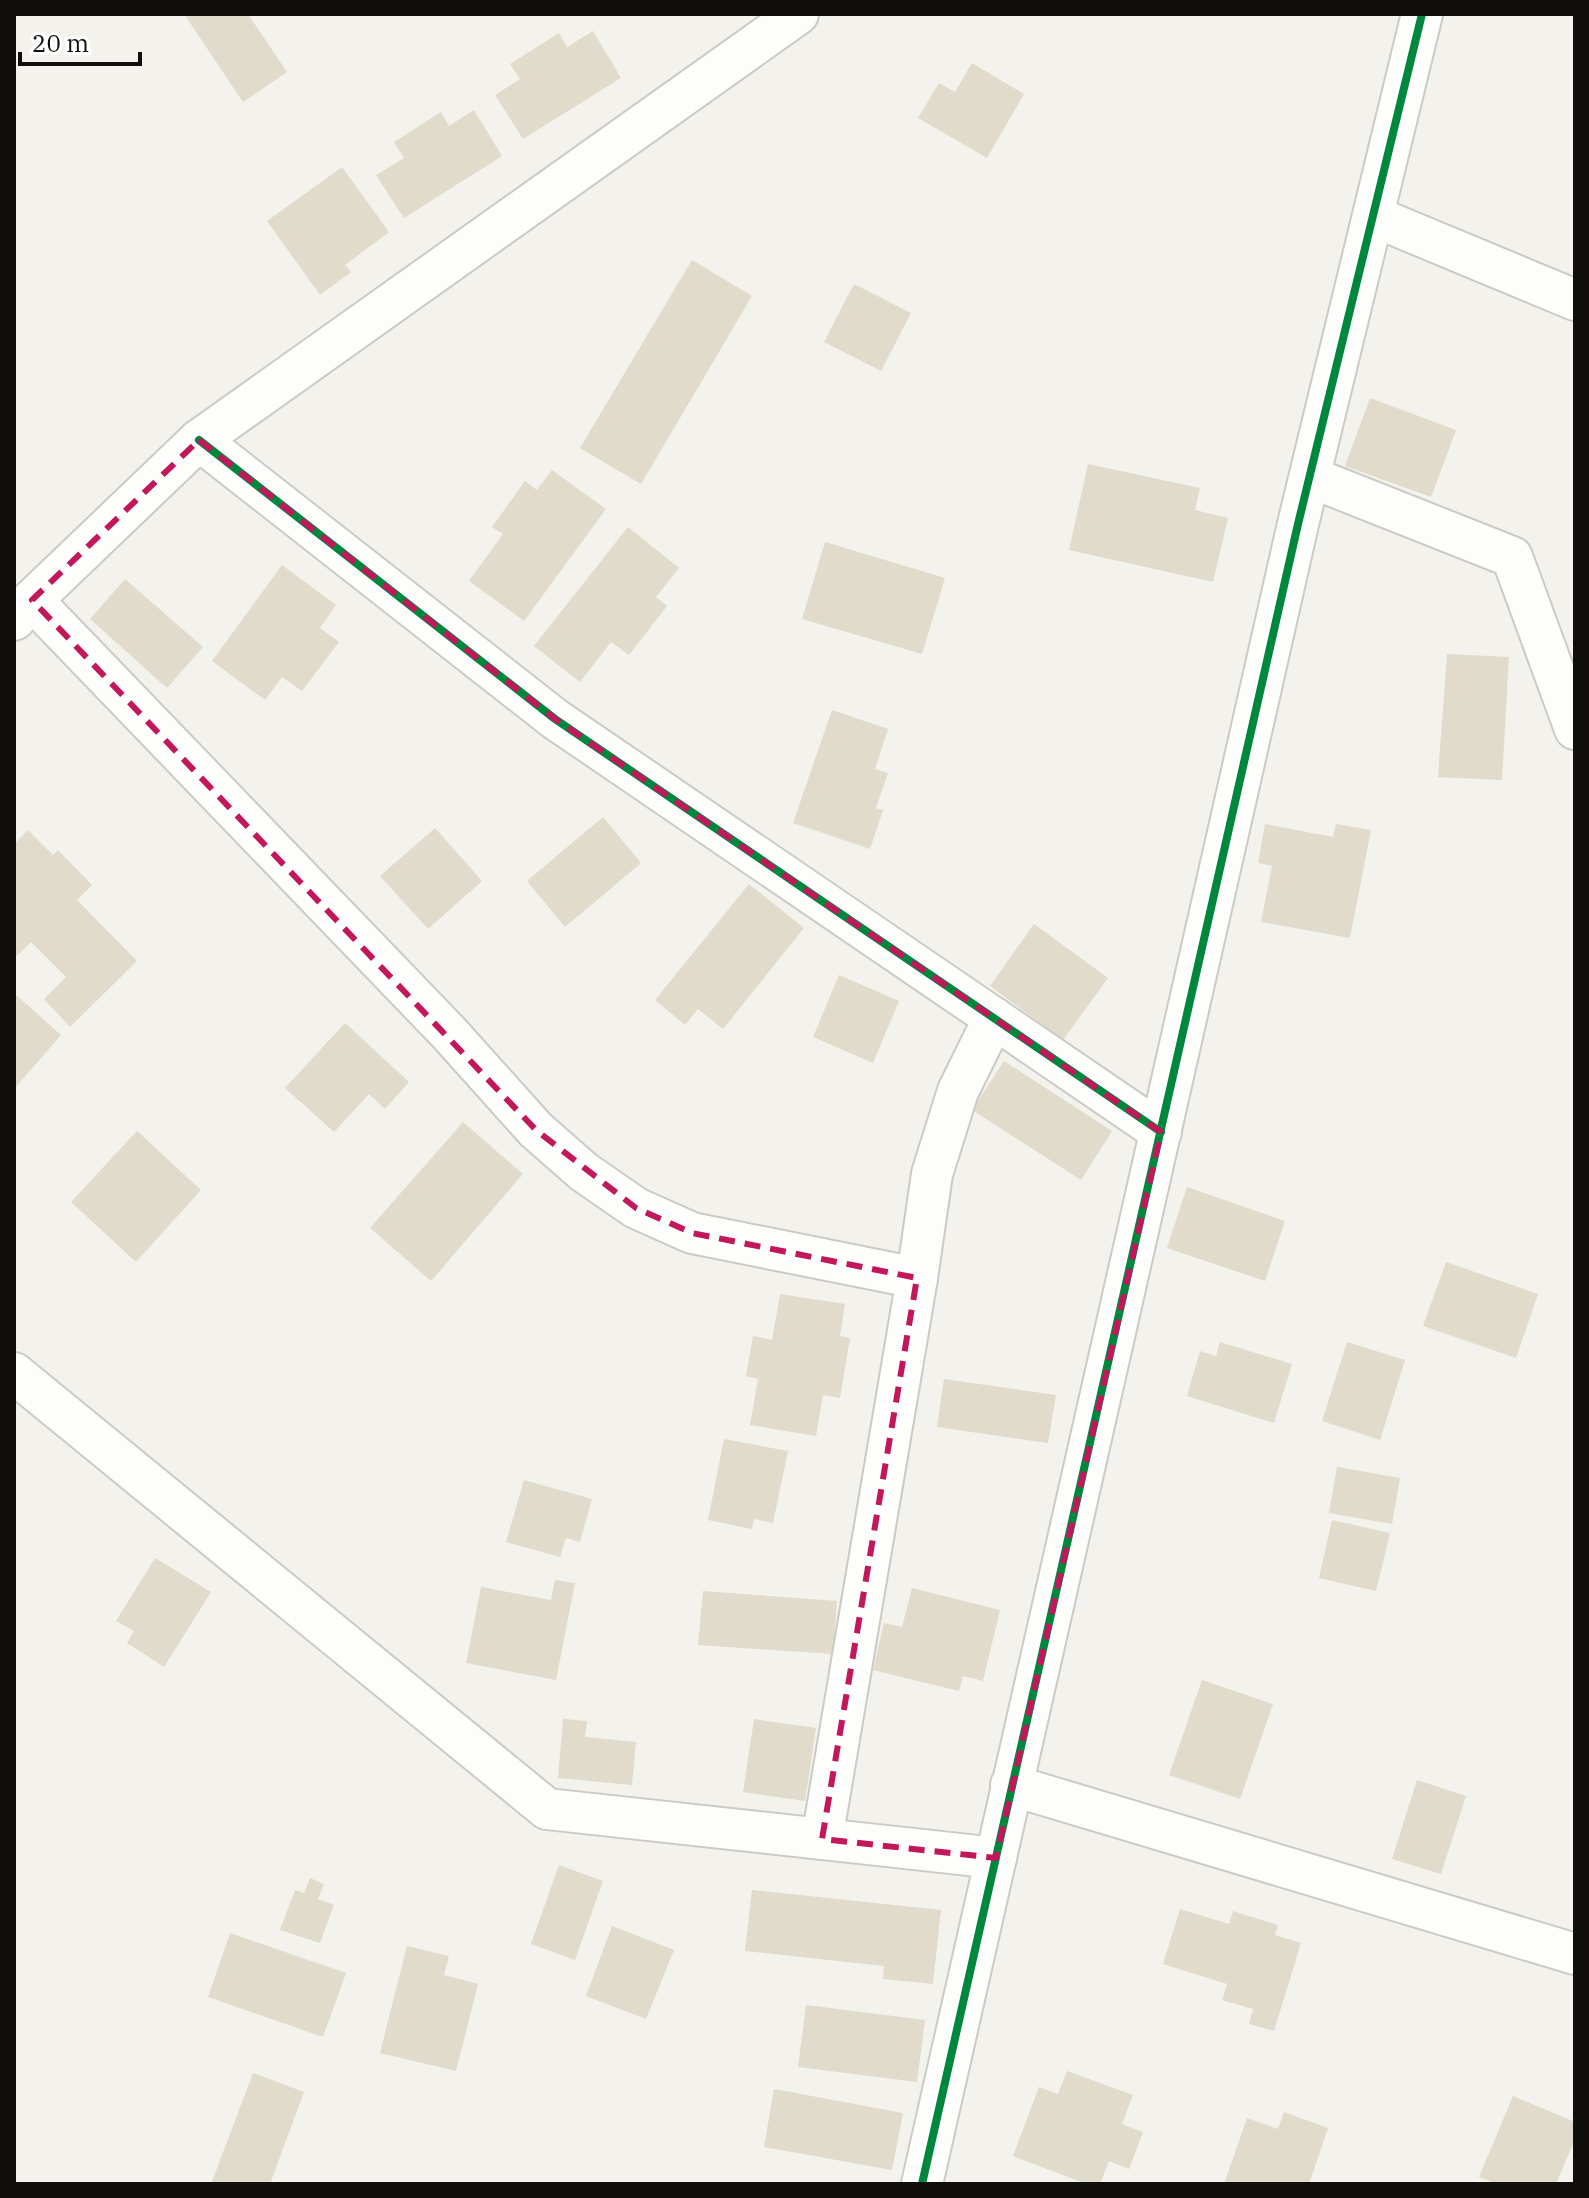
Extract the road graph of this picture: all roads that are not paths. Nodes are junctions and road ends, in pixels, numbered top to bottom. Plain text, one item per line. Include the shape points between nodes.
1 (798, 14) edge
2 (1422, 14) edge
3 (1373, 216) junction
4 (1575, 300) edge
5 (199, 440) junction
6 (1310, 477) junction
7 (23, 610) edge
8 (1575, 729) edge
9 (994, 1018) junction
10 (1161, 1132) junction
11 (917, 1278) junction
12 (14, 1373) edge
13 (1011, 1785) junction
14 (822, 1839) junction
15 (996, 1858) junction
16 (1575, 1954) edge
17 (922, 2184) edge

1 - 5 street
2 - 3 street
3 - 4 street
3 - 6 street
5 - 7 street
5 - 9 street via 555,719
6 - 8 street via 1512,557
6 - 10 street
7 - 11 street via 449,1033 536,1130 584,1172 636,1208 692,1233
9 - 10 street
9 - 11 street via 958,1091 932,1174
10 - 13 street
11 - 14 street
12 - 14 street via 547,1809
13 - 15 street
13 - 16 street
14 - 15 street
15 - 17 street

